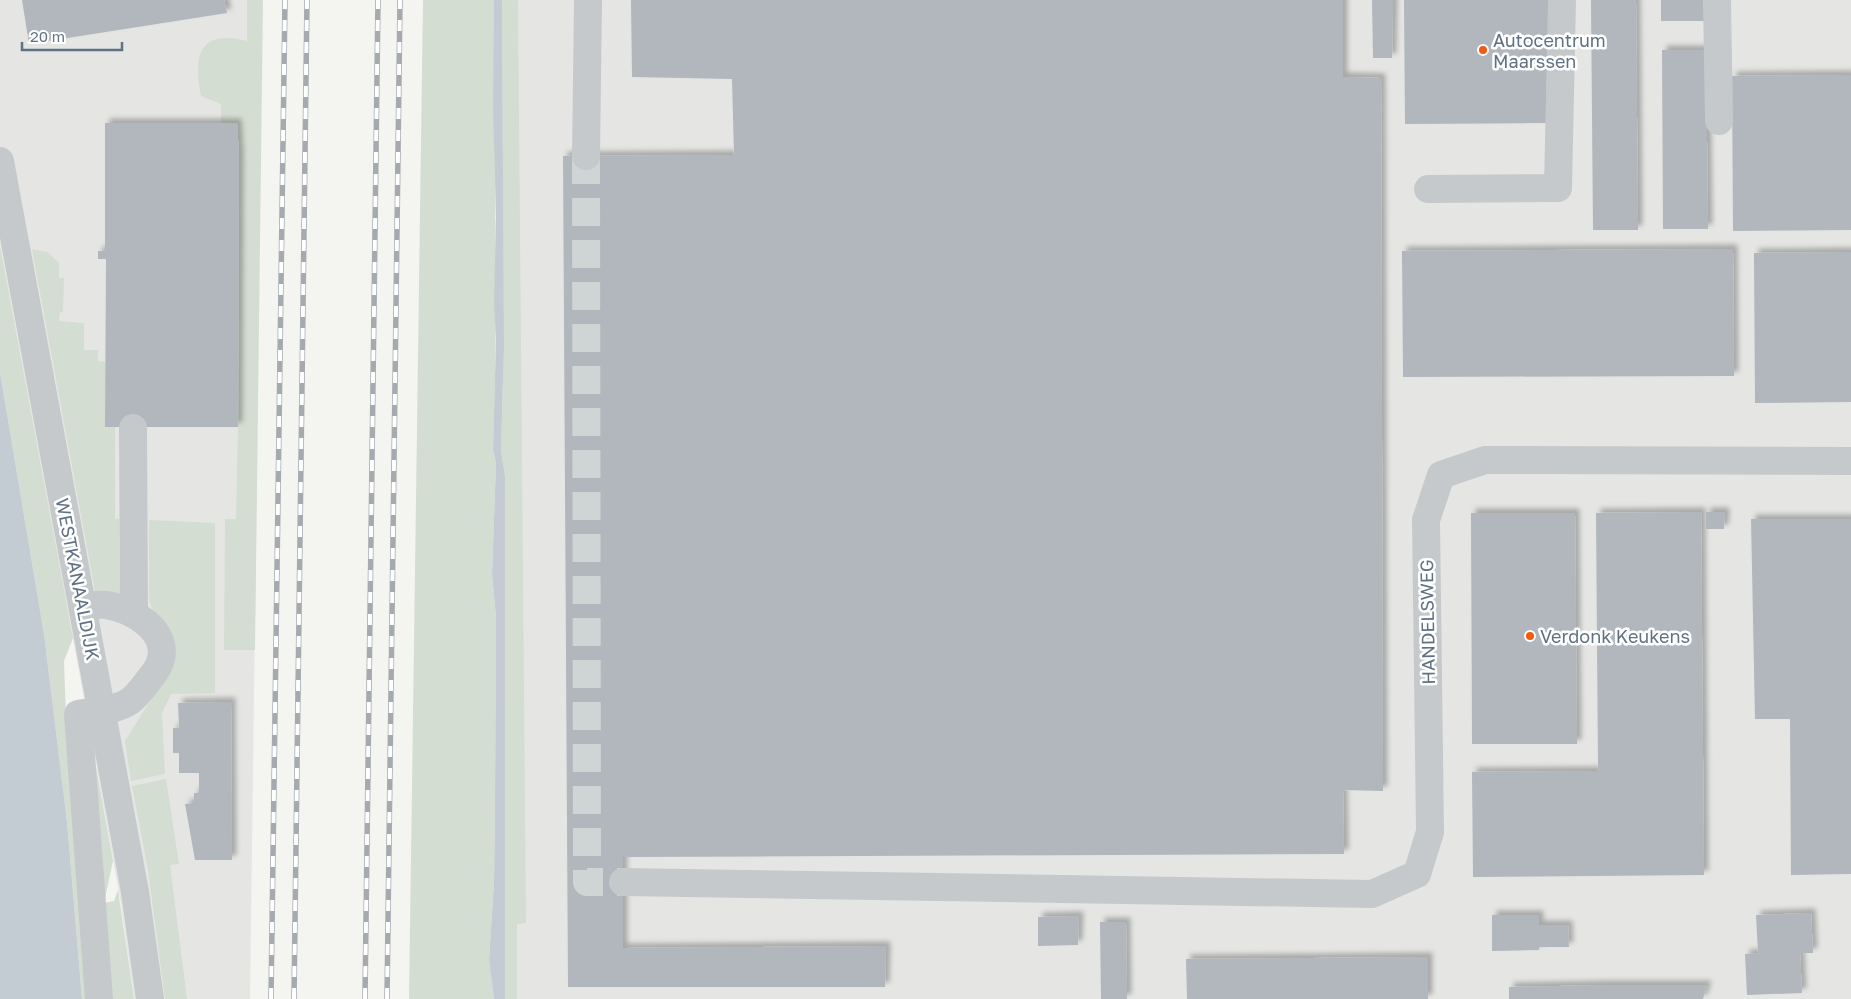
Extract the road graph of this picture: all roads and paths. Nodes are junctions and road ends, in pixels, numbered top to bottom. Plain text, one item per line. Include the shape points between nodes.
1 (588, 0) edge
2 (1562, 0) edge
3 (1717, 0) edge
4 (1719, 121) dead end
5 (586, 156) tunnel mouth
6 (0, 161) edge
7 (1428, 190) dead end
8 (133, 428) dead end
9 (1851, 461) edge
10 (84, 607) junction
11 (134, 614) junction
12 (102, 709) junction
13 (623, 882) tunnel mouth
14 (99, 999) edge
15 (150, 999) edge

1 - 5 street
2 - 7 street via 1558,188
3 - 4 street
6 - 10 street, WESTKANAALDIJK
8 - 11 street
9 - 13 street, HANDELSWEG via 1485,460 1441,475 1426,520 1430,832 1417,874 1372,894
10 - 11 street via 107,605
10 - 12 street, WESTKANAALDIJK
11 - 12 street via 156,633 160,662 140,692 129,702
12 - 14 street via 78,714
12 - 15 street, WESTKANAALDIJK via 135,892

